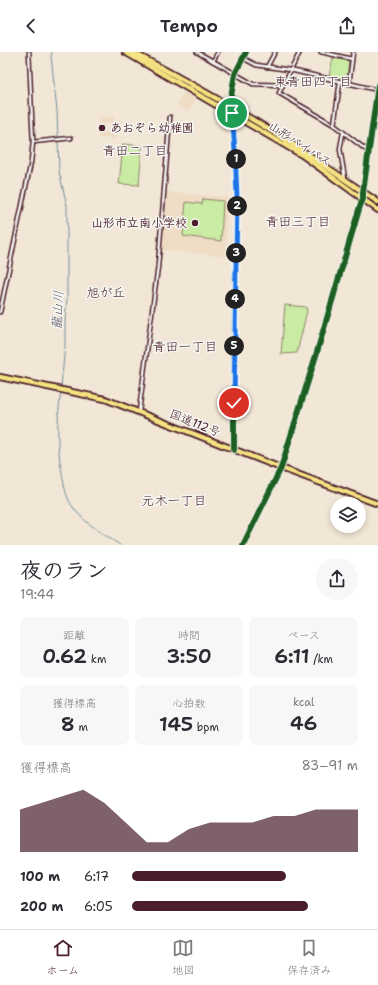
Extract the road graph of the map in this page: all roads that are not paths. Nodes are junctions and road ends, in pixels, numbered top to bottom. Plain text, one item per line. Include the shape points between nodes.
1 (29, 52) edge
2 (125, 52) edge
3 (132, 52) edge
4 (197, 52) edge
5 (218, 52) edge
6 (246, 52) edge
7 (275, 52) edge
8 (300, 52) edge
9 (320, 52) edge
10 (353, 52) edge
11 (243, 58) junction
12 (352, 58) junction
13 (213, 61) junction
14 (268, 67) junction
15 (290, 70) junction
16 (236, 74) junction
17 (340, 82) junction
18 (349, 84) junction
19 (283, 85) junction
20 (378, 88) edge
21 (232, 110) junction
22 (376, 113) edge
23 (170, 117) dead end
24 (334, 125) junction
25 (343, 132) junction
26 (71, 138) dead end
27 (33, 142) junction
28 (369, 152) junction
29 (345, 180) junction
30 (363, 192) junction
31 (363, 199) junction
32 (378, 202) edge
33 (378, 210) edge
34 (0, 312) edge
35 (0, 376) edge
36 (139, 411) junction
37 (234, 450) junction
38 (281, 468) junction
39 (378, 504) edge
40 (243, 545) edge

1 - 27 street
2 - 21 highway, 山形バイパス
3 - 21 highway, 山形バイパス
4 - 13 street
5 - 13 street
6 - 11 street
7 - 14 street
8 - 15 street
9 - 12 street
10 - 12 street
11 - 14 street via 256,65
11 - 16 street
12 - 18 street
13 - 16 street
14 - 15 street
15 - 17 street
15 - 19 street
16 - 19 street via 253,84
16 - 21 street via 231,96
17 - 18 street
17 - 24 street
18 - 20 street
19 - 24 street via 279,93
20 - 22 street
21 - 29 highway, 山形バイパス via 292,144
21 - 31 highway, 山形バイパス via 302,155
21 - 37 street via 237,196
22 - 28 street
23 - 36 street via 158,266
24 - 25 street
25 - 28 street
25 - 29 street via 340,149
26 - 27 street
27 - 34 street via 27,184
28 - 30 street
29 - 30 highway, 山形バイパス
30 - 31 street
30 - 32 highway, 山形バイパス
31 - 33 highway, 山形バイパス
31 - 38 street
35 - 36 highway, 国道112号 via 105,399
36 - 37 highway, 国道112号
37 - 38 highway, 国道112号
38 - 39 highway, 国道112号
38 - 40 street

